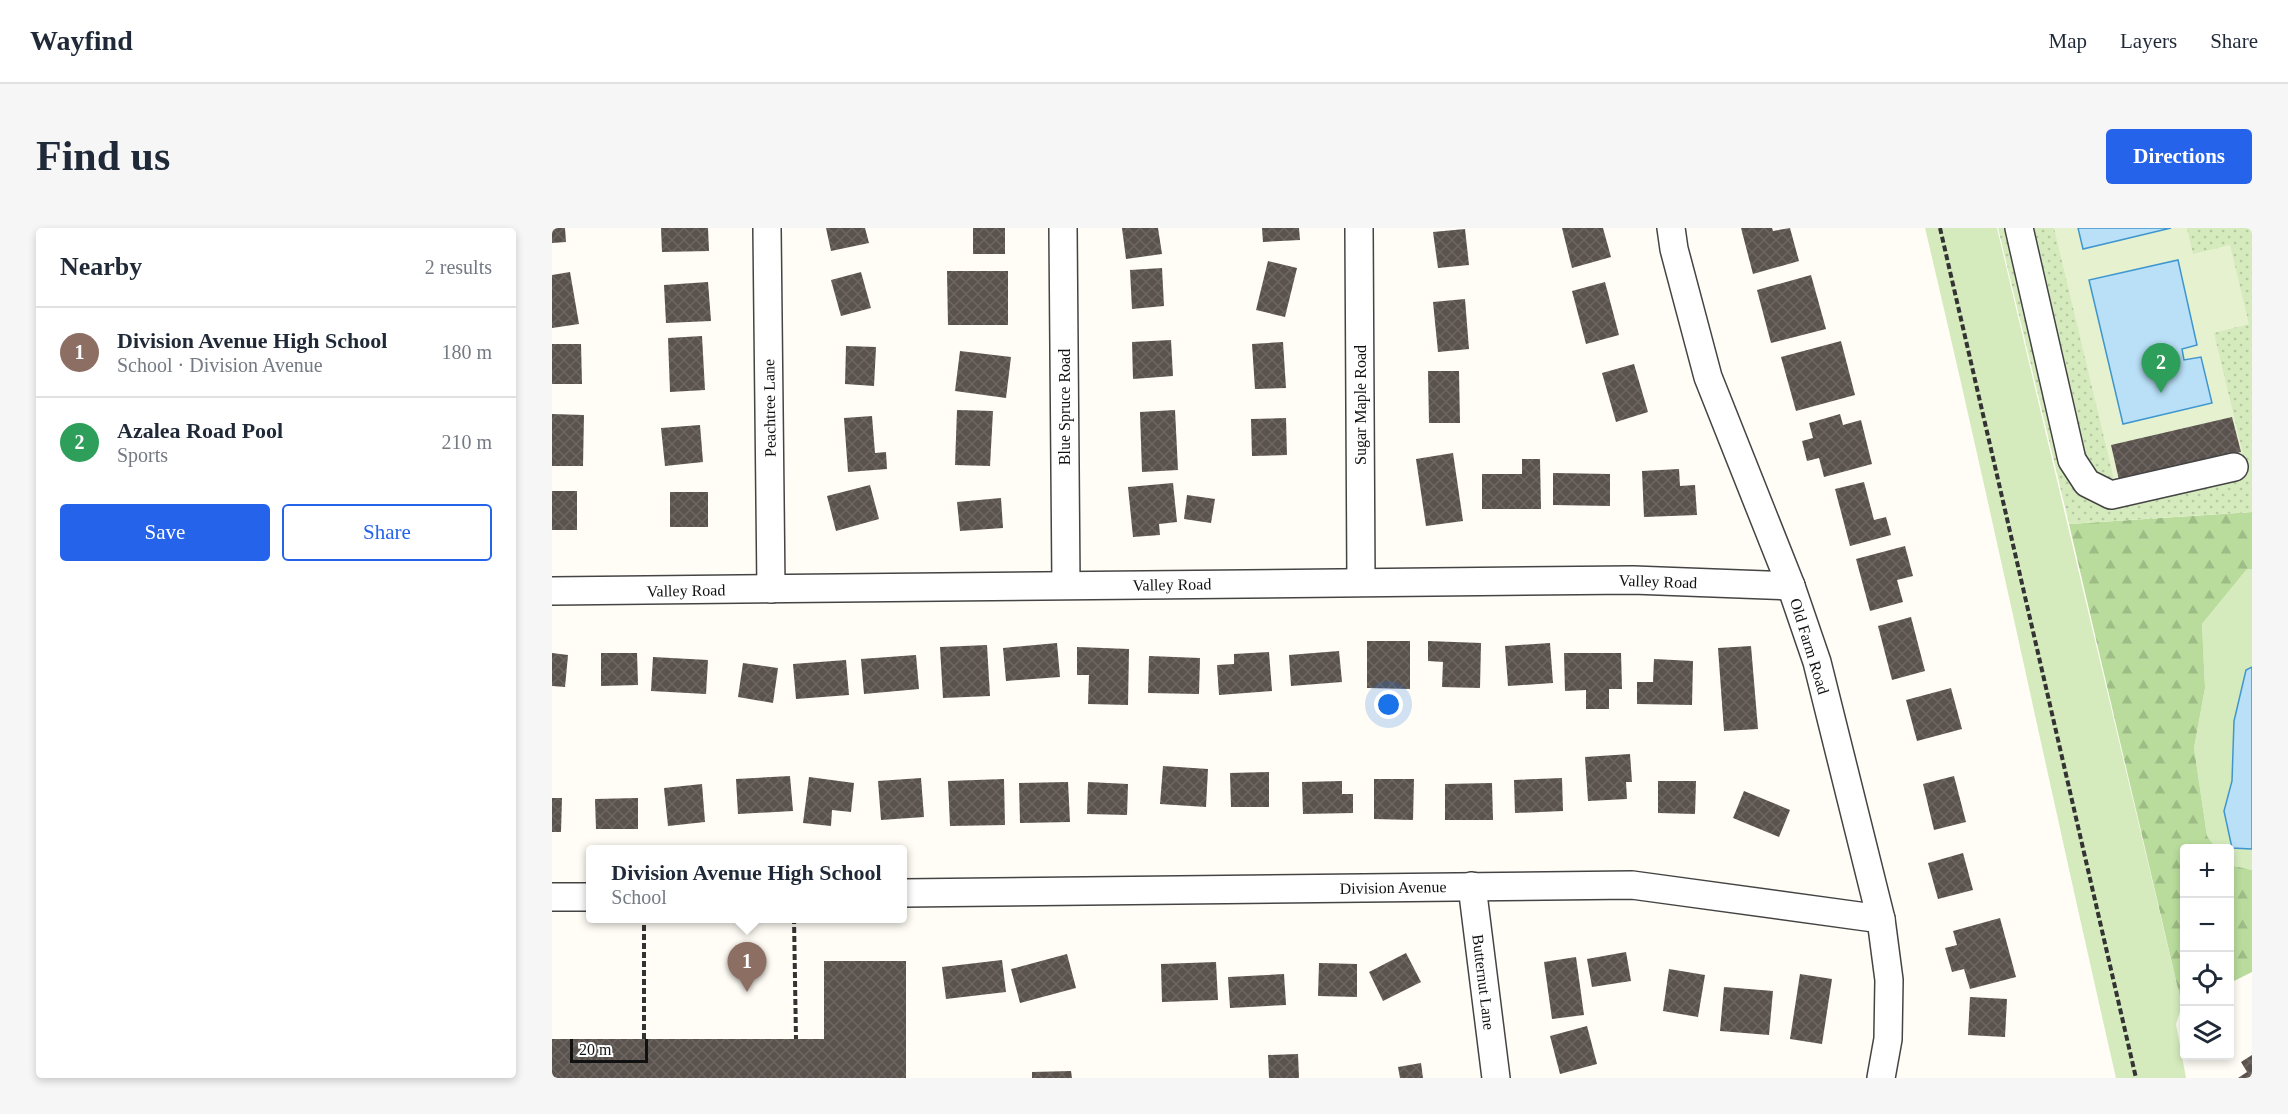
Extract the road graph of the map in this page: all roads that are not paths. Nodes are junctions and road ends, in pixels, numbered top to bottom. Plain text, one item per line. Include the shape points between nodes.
1 (767, 228) edge
2 (1063, 228) edge
3 (1359, 228) edge
4 (1671, 228) edge
5 (2019, 228) edge
6 (2234, 467) dead end
7 (1361, 582) junction
8 (1066, 585) junction
9 (1791, 586) junction
10 (771, 589) junction
11 (552, 591) edge
12 (1472, 886) junction
13 (907, 893) edge
14 (552, 897) edge
15 (586, 897) edge
16 (1881, 919) junction
17 (1496, 1078) edge
18 (1881, 1078) edge

1 - 10 street, Peachtree Lane
2 - 8 street, Blue Spruce Road
3 - 7 street, Sugar Maple Road
4 - 9 street, Old Farm Road via 1708,377
5 - 6 street via 2072,460 2087,483 2111,495
7 - 8 street, Valley Road
7 - 9 street, Valley Road via 1633,580
8 - 10 street, Valley Road
9 - 16 street, Old Farm Road via 1817,662
10 - 11 street, Valley Road
12 - 13 street, Division Avenue
12 - 16 street, Division Avenue via 1632,885
12 - 17 street, Butternut Lane
14 - 15 street
16 - 18 street, Old Farm Road via 1889,980 1888,1039

